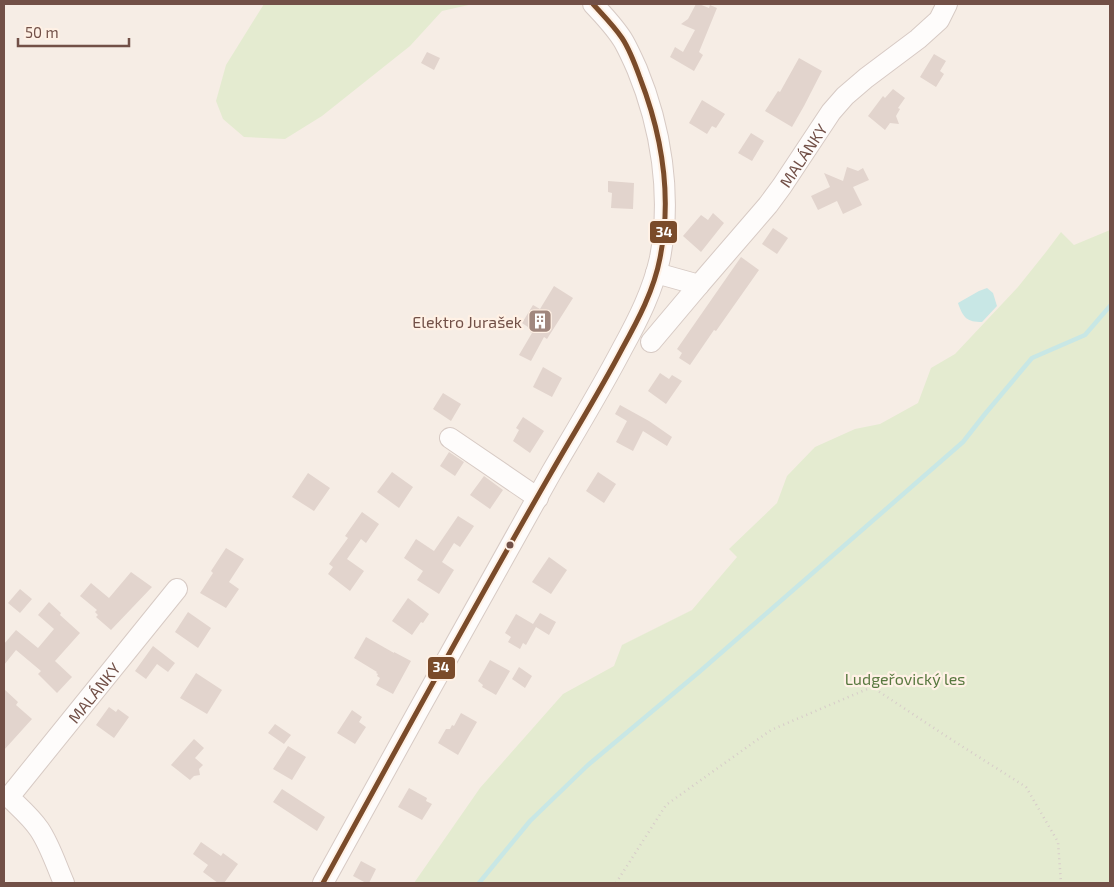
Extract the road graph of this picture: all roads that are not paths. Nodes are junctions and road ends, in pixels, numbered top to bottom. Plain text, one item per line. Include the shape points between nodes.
1 (593, 4) edge
2 (948, 4) edge
3 (656, 273) junction
4 (699, 285) junction
5 (651, 342) dead end
6 (450, 438) dead end
7 (538, 498) junction
8 (177, 589) dead end
9 (6, 800) edge
10 (64, 883) edge
11 (323, 883) edge

1 - 3 street via 628,48 652,111 665,192 662,244
2 - 4 street, MALÁNKY via 938,20 918,39 845,96 768,205
3 - 4 street
3 - 7 street via 636,324 614,366
4 - 5 street, MALÁNKY
6 - 7 street
7 - 11 street
8 - 9 street, MALÁNKY
9 - 10 street, MALÁNKY via 28,815 39,829

